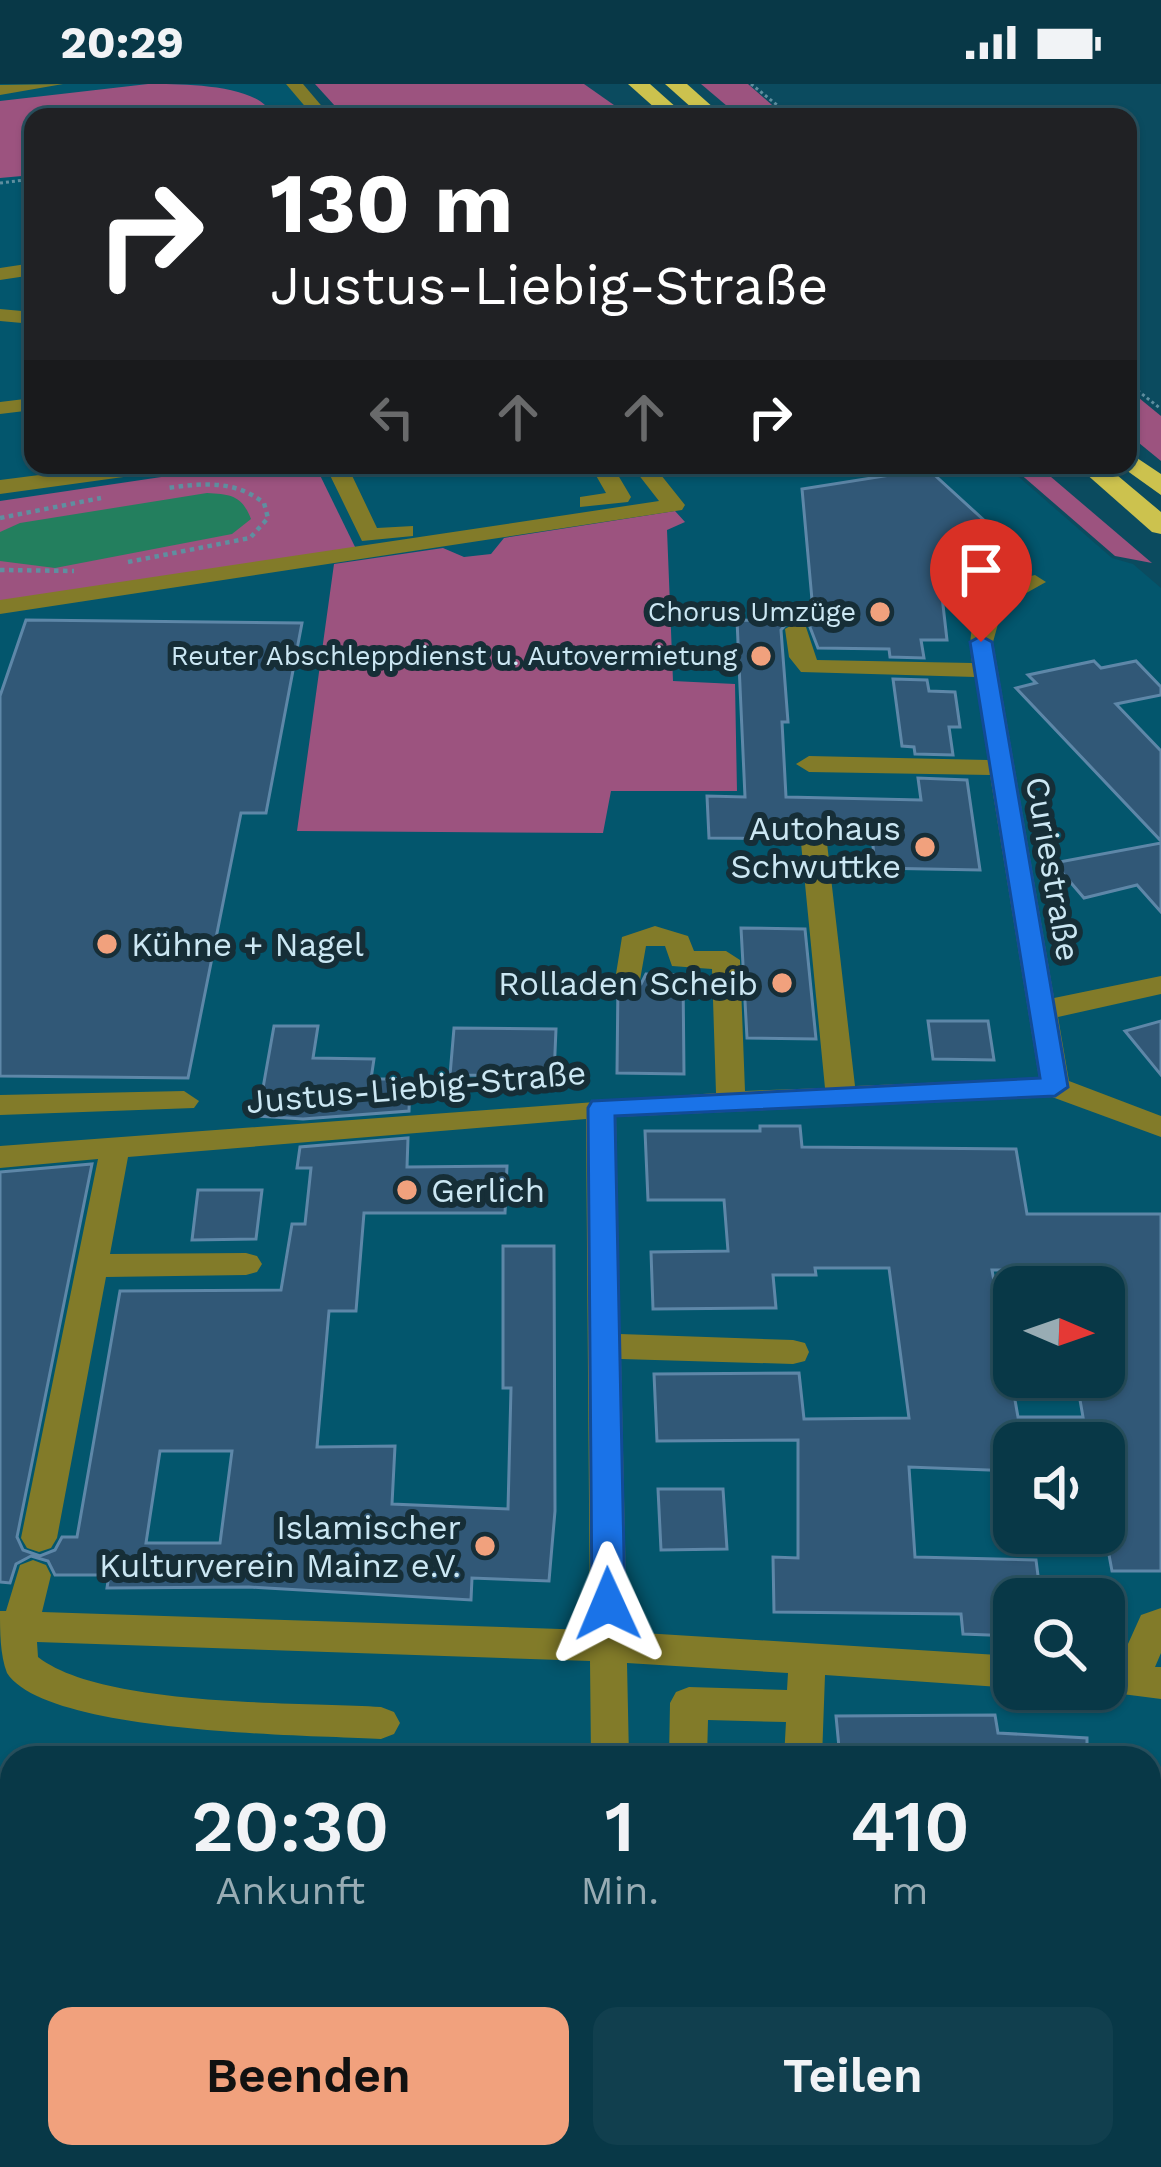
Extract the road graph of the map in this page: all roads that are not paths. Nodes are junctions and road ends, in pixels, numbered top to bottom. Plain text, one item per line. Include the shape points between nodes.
1 (55, 84) edge
2 (294, 84) edge
3 (623, 84) edge
4 (638, 84) edge
5 (674, 84) edge
6 (0, 90) edge
7 (691, 93) edge
8 (315, 108) edge
9 (665, 108) edge
10 (666, 108) edge
11 (1137, 467) edge
12 (340, 474) edge
13 (607, 474) edge
14 (649, 474) edge
15 (1100, 474) edge
16 (168, 477) edge
17 (0, 487) edge
18 (1161, 487) edge
19 (1161, 526) edge
20 (1035, 582) dead end
21 (0, 607) edge
22 (797, 629) dead end
23 (983, 670) junction
24 (809, 764) dead end
25 (1000, 769) junction
26 (814, 843) dead end
27 (630, 974) dead end
28 (1161, 985) edge
29 (1040, 1009) junction
30 (1055, 1087) junction
31 (841, 1097) junction
32 (184, 1101) dead end
33 (731, 1102) junction
34 (0, 1105) edge
35 (602, 1108) junction
36 (1161, 1127) edge
37 (115, 1148) junction
38 (0, 1157) edge
39 (246, 1264) dead end
40 (92, 1267) junction
41 (604, 1346) junction
42 (793, 1352) dead end
43 (40, 1538) dead end
44 (33, 1575) dead end
45 (1161, 1623) edge
46 (12, 1626) edge
47 (609, 1646) junction
48 (806, 1656) junction
49 (993, 1670) edge
50 (1132, 1681) edge
51 (802, 1707) junction
52 (381, 1723) dead end
53 (610, 1746) edge
54 (688, 1746) edge
55 (803, 1746) edge

1 - 6 street
2 - 8 street
3 - 9 highway
4 - 10 highway
5 - 7 highway
11 - 18 highway
12 - 13 street via 370,536 620,496
14 - 21 street via 674,505
15 - 19 highway
16 - 17 street
20 - 23 street, Curiestraße via 990,604
22 - 23 street via 810,668
23 - 25 street, Curiestraße
24 - 25 street
25 - 29 street, Curiestraße
26 - 31 street
27 - 33 street via 630,948 646,935 678,942 682,960 726,960
28 - 29 street
29 - 30 street, Curiestraße
30 - 31 street, Justus-Liebig-Straße
30 - 36 street
31 - 33 street, Justus-Liebig-Straße
32 - 34 street
33 - 35 street, Justus-Liebig-Straße
35 - 37 street, Justus-Liebig-Straße
35 - 41 street
37 - 38 street, Justus-Liebig-Straße
37 - 40 street
39 - 40 street
40 - 43 street
41 - 42 street
41 - 47 street
44 - 46 street
45 - 50 street
46 - 47 street
46 - 52 street via 31,1676 100,1703
47 - 48 street
47 - 53 street
48 - 49 street
48 - 51 street
51 - 54 street via 689,1703
51 - 55 street

